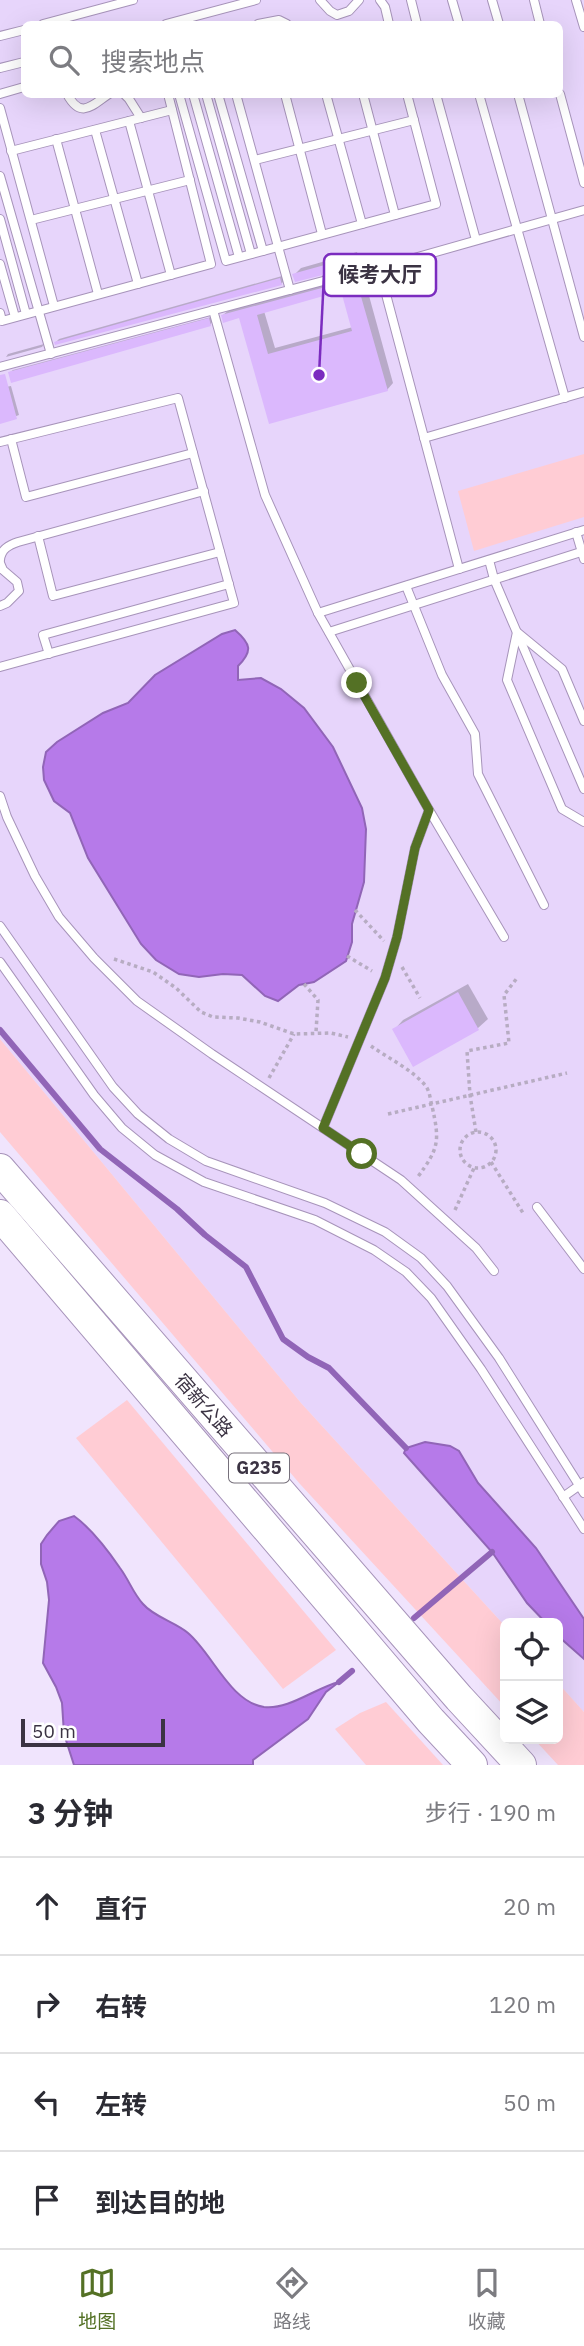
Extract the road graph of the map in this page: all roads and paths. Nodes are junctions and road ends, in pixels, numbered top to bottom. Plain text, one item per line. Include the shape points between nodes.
1 (133, 0) edge
2 (256, 0) edge
3 (320, 0) edge
4 (359, 0) edge
5 (380, 0) edge
6 (411, 0) edge
7 (452, 0) edge
8 (492, 0) edge
9 (534, 0) edge
10 (576, 0) edge
11 (54, 21) edge
12 (177, 21) edge
13 (388, 21) edge
14 (416, 21) edge
15 (458, 21) edge
16 (498, 21) edge
17 (540, 21) edge
18 (584, 27) edge
19 (21, 31) edge
20 (0, 36) edge
21 (21, 63) edge
22 (0, 68) edge
23 (21, 88) edge
24 (0, 94) edge
25 (69, 98) edge
26 (104, 98) edge
27 (129, 98) edge
28 (169, 98) edge
29 (180, 98) edge
30 (194, 98) edge
31 (207, 98) edge
32 (219, 98) edge
33 (237, 98) edge
34 (286, 98) edge
35 (327, 98) edge
36 (364, 98) edge
37 (408, 98) edge
38 (437, 98) edge
39 (480, 98) edge
40 (518, 98) edge
41 (560, 98) edge
42 (0, 108) edge
43 (172, 110) junction
44 (141, 118) junction
45 (414, 120) junction
46 (130, 121) junction
47 (95, 130) junction
48 (373, 131) junction
49 (4, 138) edge
50 (56, 139) junction
51 (338, 139) junction
52 (299, 149) junction
53 (11, 151) junction
54 (255, 160) junction
55 (0, 176) edge
56 (190, 180) junction
57 (584, 183) edge
58 (148, 190) junction
59 (114, 199) junction
60 (75, 209) junction
61 (584, 210) edge
62 (396, 215) junction
63 (0, 219) edge
64 (551, 219) junction
65 (31, 220) junction
66 (362, 224) junction
67 (517, 229) junction
68 (322, 234) junction
69 (476, 240) junction
70 (279, 246) junction
71 (263, 251) junction
72 (251, 254) junction
73 (239, 257) junction
74 (0, 264) edge
75 (171, 275) junction
76 (342, 276) dead end
77 (138, 284) junction
78 (290, 290) junction
79 (98, 294) junction
80 (54, 306) junction
81 (213, 310) junction
82 (39, 311) junction
83 (0, 313) edge
84 (26, 314) junction
85 (15, 317) junction
86 (584, 337) edge
87 (51, 354) junction
88 (0, 367) edge
89 (584, 392) edge
90 (565, 398) junction
91 (424, 438) junction
92 (11, 439) junction
93 (0, 442) edge
94 (193, 453) junction
95 (204, 491) junction
96 (580, 531) edge
97 (38, 536) junction
98 (220, 552) junction
99 (583, 554) edge
100 (489, 560) junction
101 (0, 562) edge
102 (458, 569) junction
103 (494, 579) junction
104 (229, 584) junction
105 (406, 586) junction
106 (413, 605) junction
107 (0, 606) edge
108 (318, 613) junction
109 (329, 632) junction
110 (517, 632) junction
111 (49, 654) junction
112 (0, 667) edge
113 (584, 721) edge
114 (584, 789) edge
115 (0, 796) edge
116 (429, 810) junction
117 (584, 822) edge
118 (544, 905) dead end
119 (355, 910) dead end
120 (0, 926) edge
121 (504, 937) dead end
122 (393, 951) junction
123 (347, 956) dead end
124 (94, 958) junction
125 (0, 962) edge
126 (385, 978) junction
127 (517, 978) dead end
128 (304, 984) dead end
129 (421, 998) dead end
130 (316, 1033) junction
131 (295, 1034) junction
132 (360, 1039) junction
133 (567, 1073) dead end
134 (263, 1088) junction
135 (470, 1095) junction
136 (432, 1104) junction
137 (388, 1114) dead end
138 (323, 1128) junction
139 (476, 1132) junction
140 (491, 1162) junction
141 (474, 1168) junction
142 (0, 1169) edge
143 (410, 1188) junction
144 (537, 1206) dead end
145 (0, 1215) edge
146 (526, 1218) dead end
147 (449, 1223) junction
148 (584, 1269) edge
149 (494, 1271) dead end
150 (583, 1487) edge
151 (563, 1497) junction
152 (584, 1529) edge
153 (472, 1765) edge
154 (521, 1765) edge

1 - 11 lane
2 - 12 lane
3 - 4 lane via 337,15
5 - 13 lane
6 - 14 lane
7 - 15 lane
8 - 16 lane
9 - 17 lane
10 - 18 lane
19 - 20 lane
21 - 22 lane
23 - 24 lane
25 - 26 lane via 81,109
27 - 44 lane
28 - 43 lane
29 - 73 lane via 226,261
30 - 73 lane
31 - 72 lane
32 - 71 lane
33 - 54 lane
34 - 52 lane
35 - 51 lane
36 - 48 lane
37 - 45 lane
38 - 69 lane
39 - 67 lane
40 - 64 lane
41 - 57 lane
42 - 49 lane
43 - 44 lane
43 - 56 lane
44 - 46 lane
45 - 48 lane
45 - 62 lane via 436,204
46 - 47 lane
46 - 58 lane
47 - 50 lane
47 - 59 lane
48 - 51 lane
48 - 62 lane
49 - 53 lane
50 - 53 lane
50 - 60 lane
51 - 52 lane
51 - 66 lane
52 - 54 lane
52 - 68 lane
53 - 65 lane
54 - 70 lane
55 - 82 lane
56 - 58 lane
56 - 75 lane via 211,264
58 - 59 lane
58 - 75 lane
59 - 60 lane
59 - 77 lane
60 - 65 lane
60 - 79 lane
61 - 64 lane
62 - 66 lane
63 - 84 lane
64 - 67 lane
64 - 86 lane
65 - 80 lane
66 - 68 lane
67 - 69 lane
67 - 90 lane
68 - 70 lane
69 - 91 lane via 379,268
70 - 71 lane
70 - 78 lane
71 - 72 lane
72 - 73 lane
74 - 85 lane
75 - 77 lane
76 - 78 lane
77 - 79 lane
78 - 81 lane
79 - 80 lane
80 - 82 lane
81 - 87 lane
81 - 108 lane via 265,495
82 - 84 lane
82 - 87 lane
83 - 85 lane via 2,321
84 - 85 lane
87 - 88 lane
89 - 90 lane
90 - 91 lane
91 - 102 lane
92 - 93 lane
92 - 94 lane via 178,398
92 - 94 lane via 26,497
94 - 95 lane
95 - 97 lane
95 - 98 lane
96 - 99 lane
96 - 100 lane
97 - 98 lane via 53,596
97 - 101 lane via 9,545
98 - 104 lane
99 - 103 lane
100 - 102 lane
100 - 103 lane
101 - 107 lane via 18,582 19,591
102 - 105 lane
103 - 106 lane
103 - 110 lane
104 - 111 lane via 234,603
104 - 111 lane via 43,635
105 - 106 lane
105 - 108 lane
106 - 109 lane
106 - 118 lane via 442,675 475,734 478,774
108 - 109 lane
109 - 116 lane
110 - 113 lane via 562,669
110 - 114 lane
110 - 117 lane via 507,680 562,809
111 - 112 lane
115 - 124 lane via 35,877 59,917
116 - 121 lane
116 - 122 lane via 415,848
119 - 122 path
120 - 150 lane via 113,1087 169,1139 206,1161 325,1203 385,1232 421,1258 499,1358
122 - 126 lane
122 - 129 path
123 - 126 path
124 - 131 path via 117,959 153,972 213,1017 238,1018
124 - 134 lane via 137,1001
125 - 151 lane via 94,1095 122,1128 155,1155 204,1182 315,1220 406,1272 431,1298 481,1369
126 - 132 lane
127 - 135 path via 504,995 509,1043 467,1051
128 - 130 path via 318,1000
130 - 131 path
130 - 132 path
131 - 134 path
132 - 136 path via 423,1082
132 - 138 lane
133 - 135 path
134 - 138 lane
135 - 136 path
135 - 139 path
136 - 137 path
136 - 143 path via 437,1144
138 - 143 lane
139 - 140 path via 493,1140
139 - 141 path via 463,1139 460,1151 464,1162
140 - 141 path
140 - 146 path
141 - 147 path
142 - 154 highway, 宿新公路 / G235
143 - 147 lane
144 - 148 lane
145 - 153 highway, 宿新公路 / G235
147 - 149 lane
150 - 151 lane
151 - 152 lane

